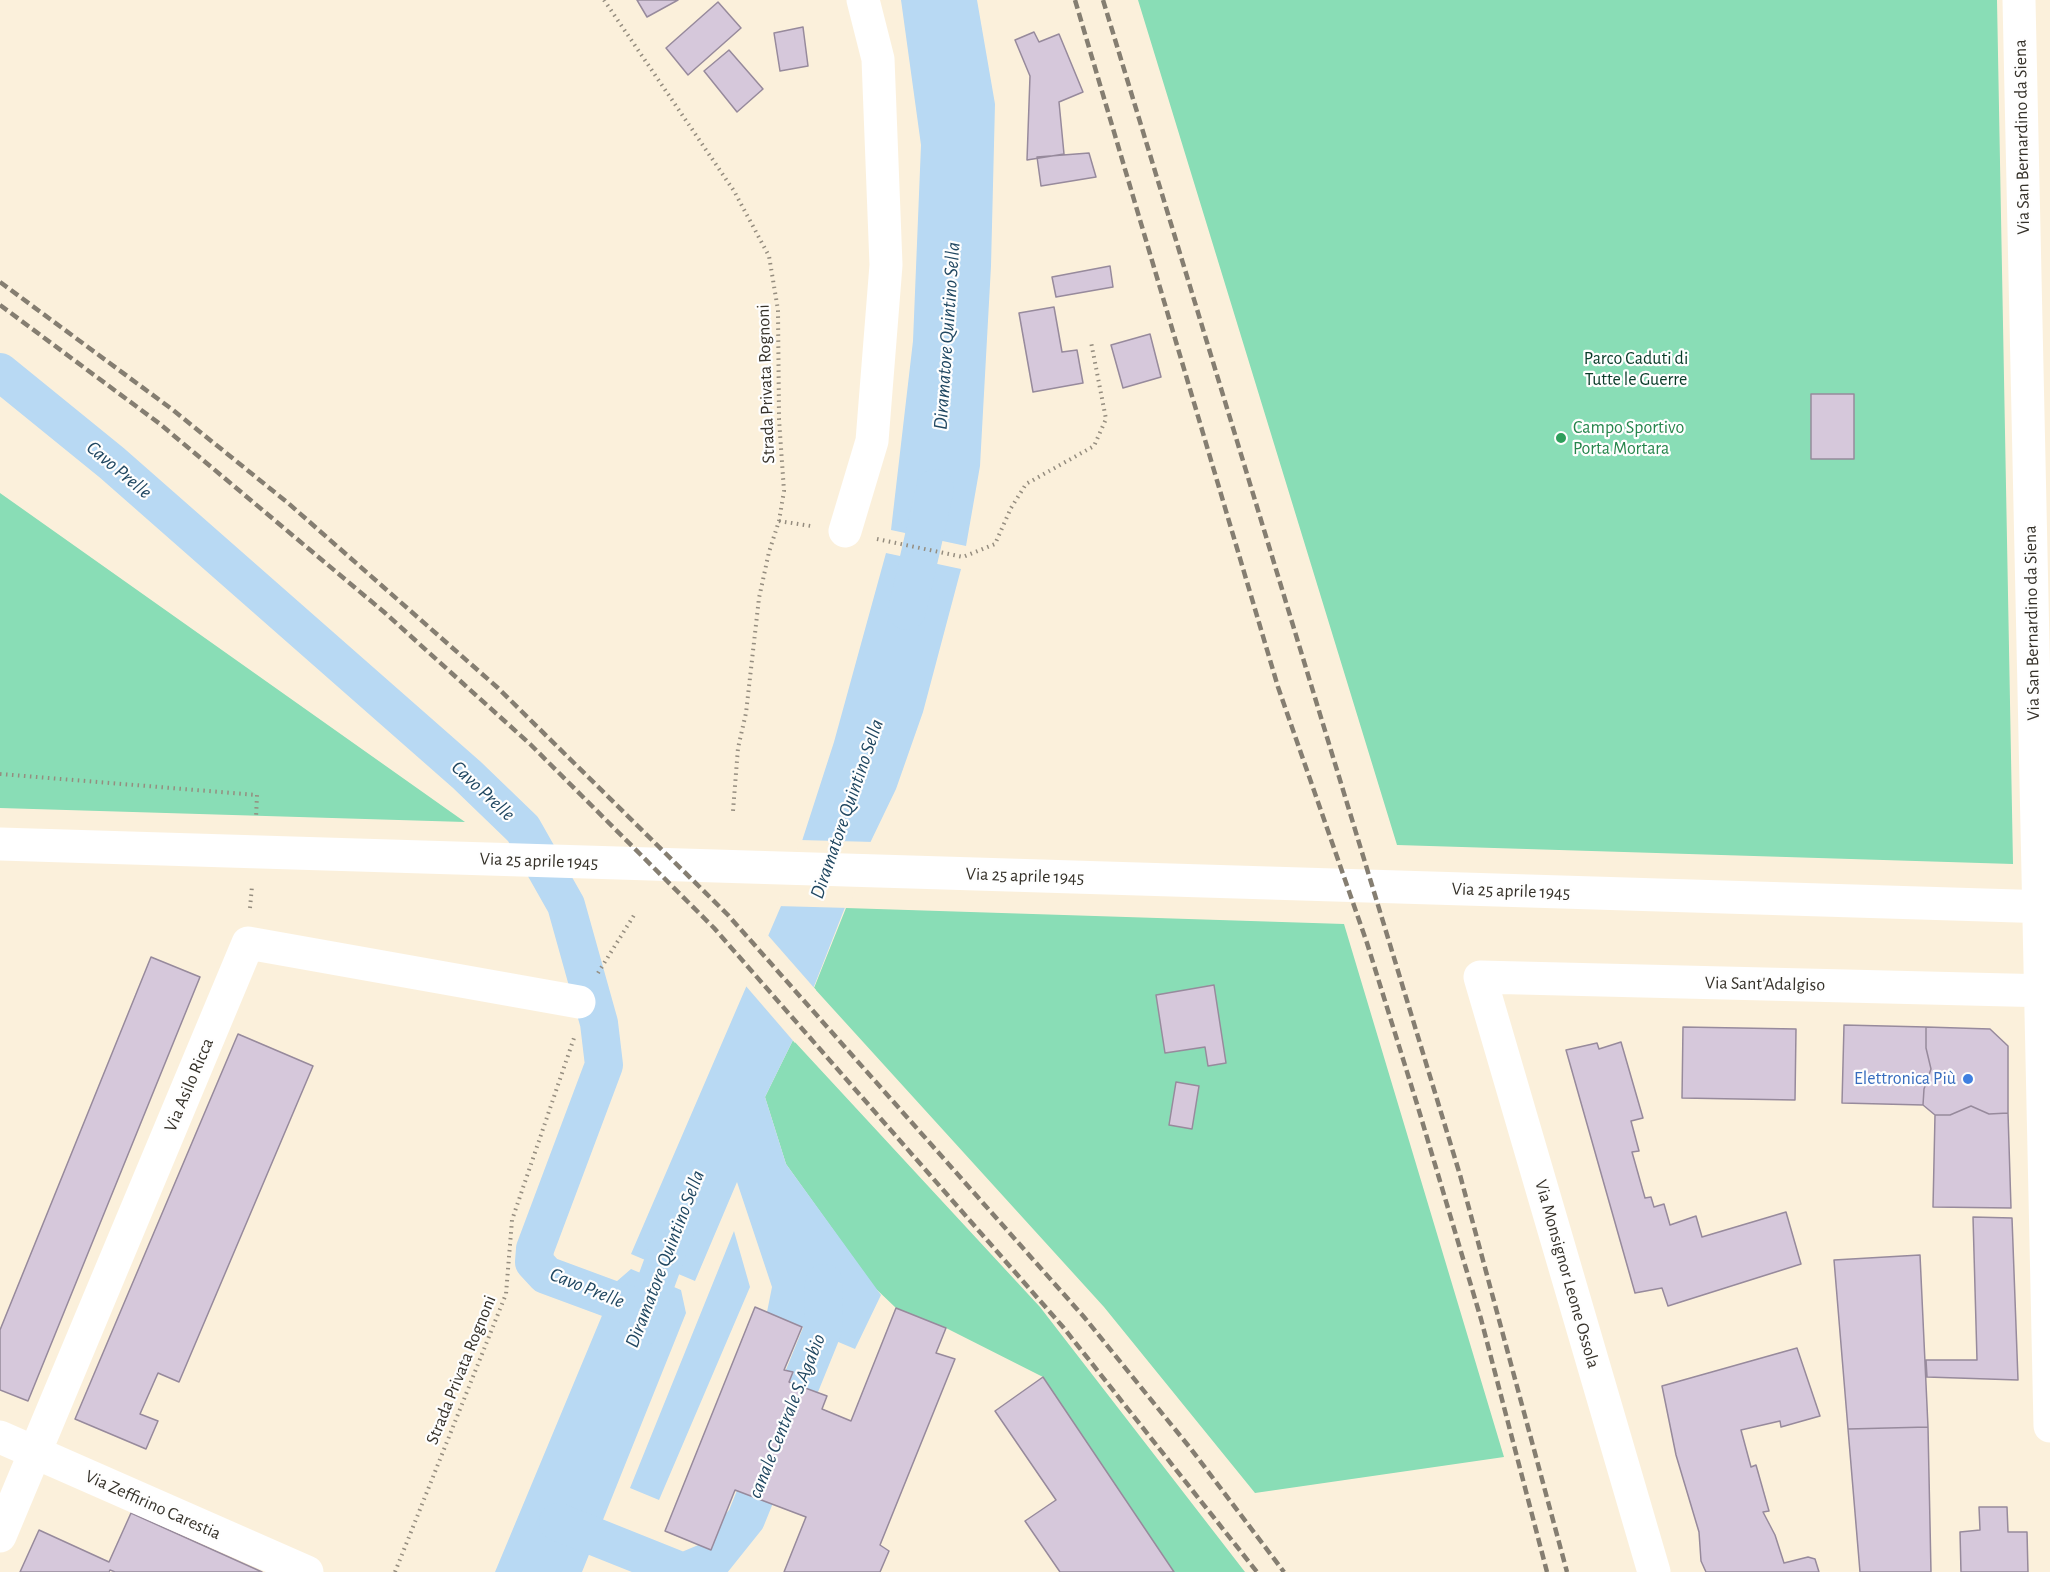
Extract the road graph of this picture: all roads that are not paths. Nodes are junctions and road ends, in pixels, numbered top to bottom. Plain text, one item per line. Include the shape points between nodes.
1 (863, 0) edge
2 (2019, 0) edge
3 (845, 531) dead end
4 (0, 844) edge
5 (2050, 907) edge
6 (1480, 977) joint
7 (2044, 990) edge
8 (579, 1002) road end
9 (2050, 1426) edge
10 (0, 1437) edge
11 (35, 1453) junction
12 (0, 1536) edge
13 (307, 1572) edge
14 (1654, 1572) edge

1 - 3 street via 878,59 886,265 872,441
2 - 7 street, Via San Bernardino da Siena
4 - 5 street, Via 25 aprile 1945
6 - 7 street, Via Sant'Adalgiso
6 - 14 street, Via Monsignor Leone Ossola
7 - 9 street, Via San Bernardino da Siena
8 - 11 street, Via Asilo Ricca via 248,943
10 - 11 street, Via Zeffirino Carestia
11 - 12 street, Via Asilo Ricca
11 - 13 street, Via Zeffirino Carestia

